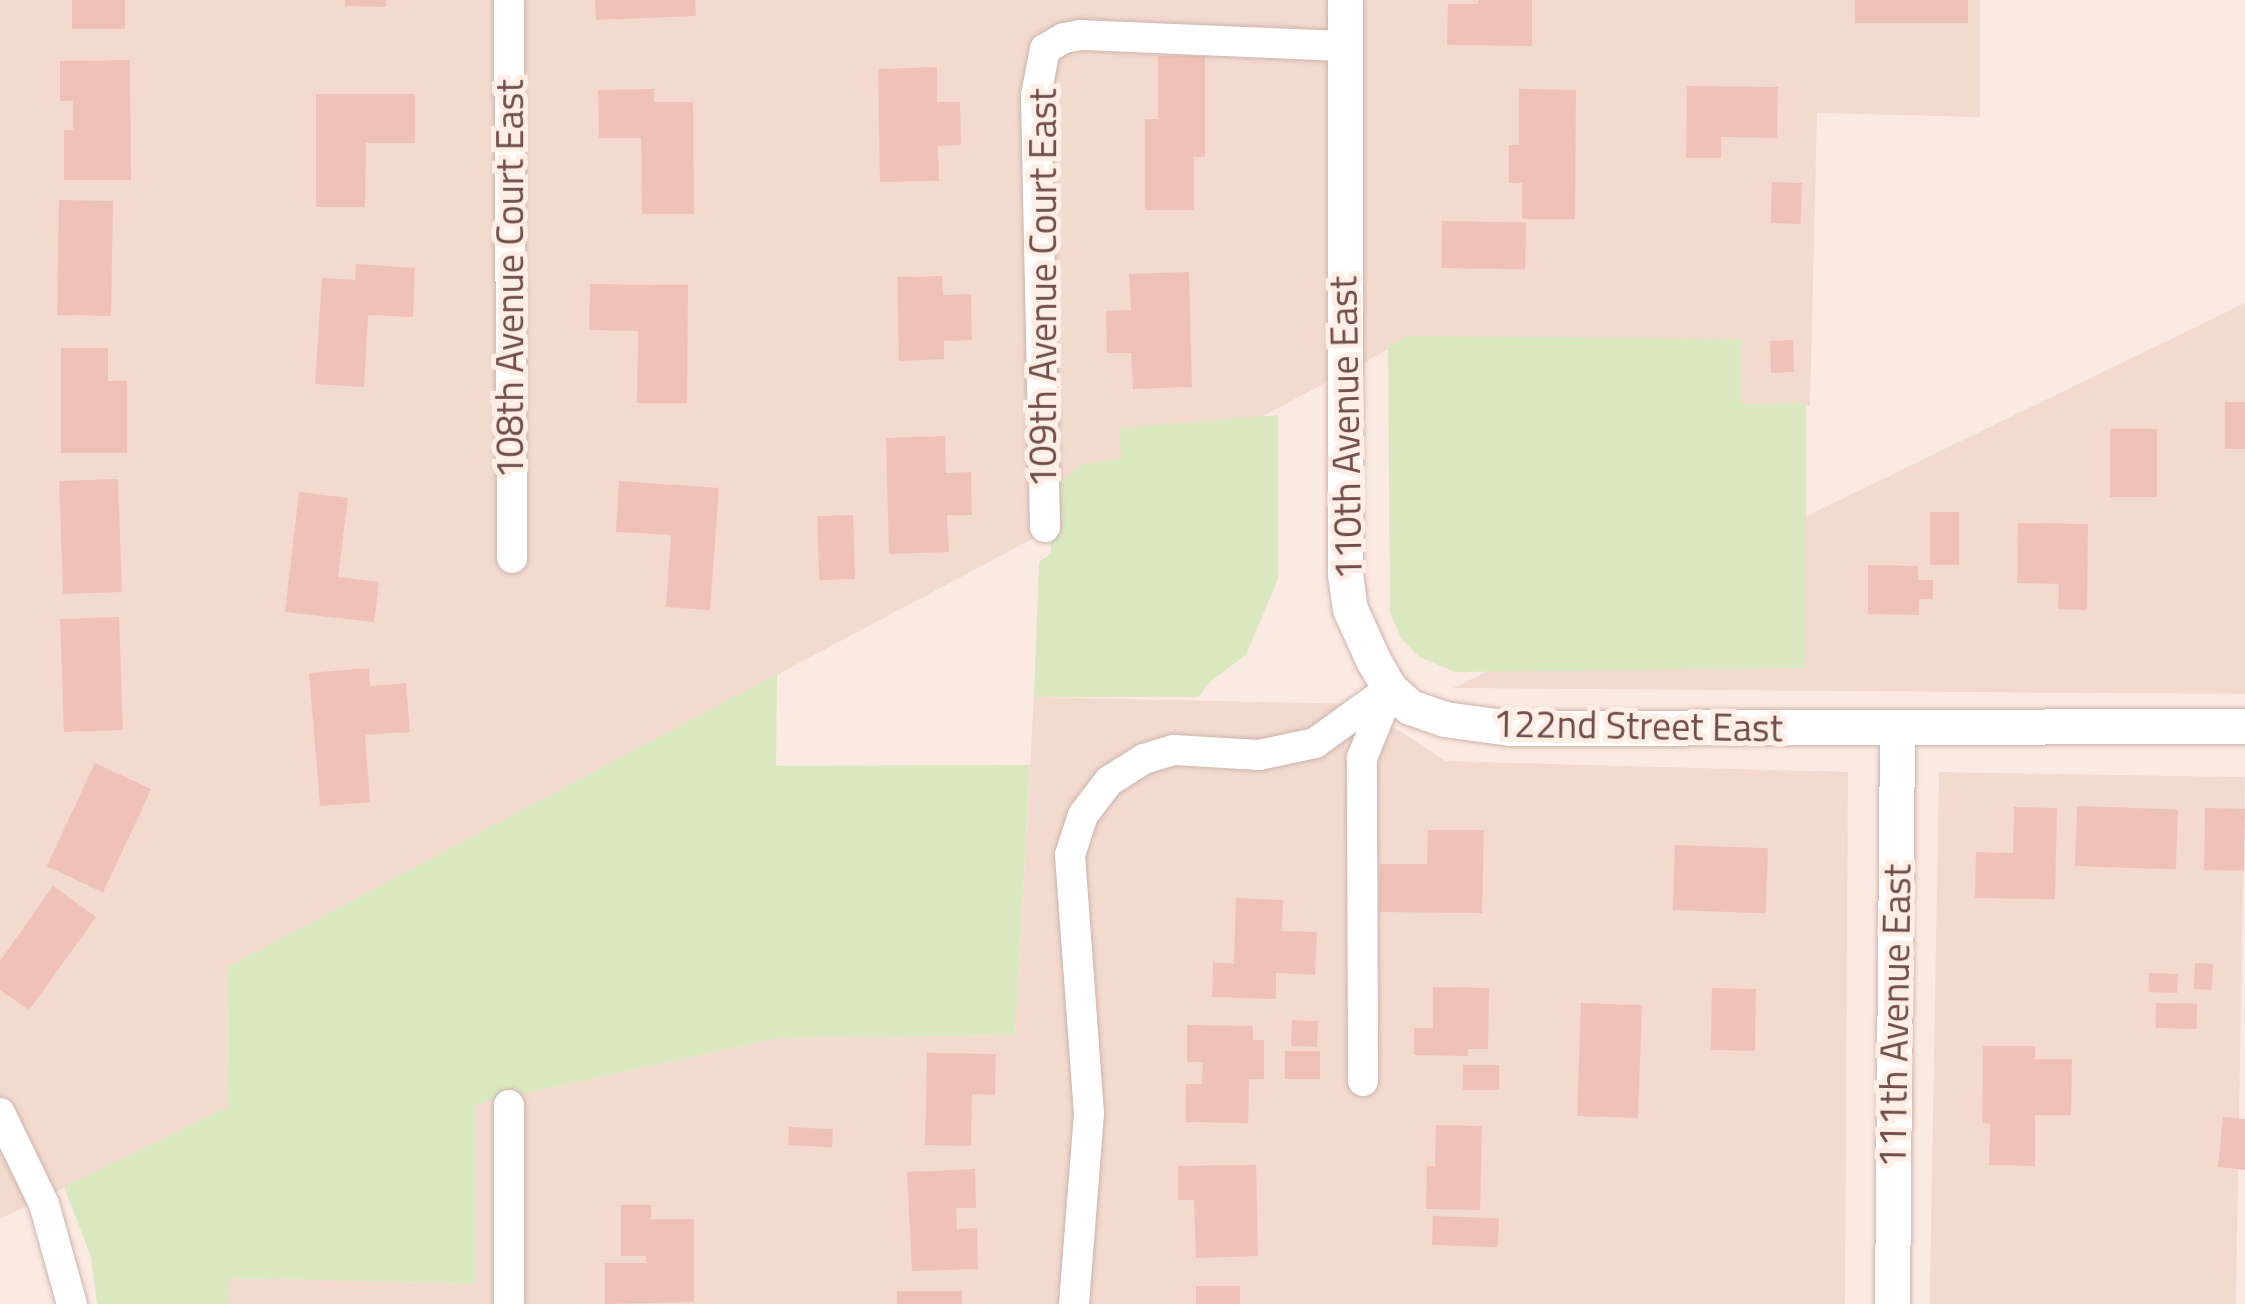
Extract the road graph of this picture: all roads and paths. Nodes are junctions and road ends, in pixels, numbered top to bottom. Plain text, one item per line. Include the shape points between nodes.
1 (509, 0) edge
2 (1345, 0) edge
3 (1345, 46) junction
4 (1044, 527) dead end
5 (512, 558) dead end
6 (1390, 689) junction
7 (2245, 726) edge
8 (1897, 728) junction
9 (1363, 1081) dead end
10 (510, 1106) dead end
11 (0, 1113) edge
12 (72, 1304) edge
13 (508, 1304) edge
14 (1074, 1304) edge
15 (1892, 1304) edge

1 - 5 street, 108th Avenue Court East
2 - 3 street, 110th Avenue East
3 - 4 street, 109th Avenue Court East via 1081,36 1044,49 1036,94
3 - 6 street, 110th Avenue East via 1346,574 1350,608
6 - 8 street, 122nd Street East via 1410,707 1444,719 1511,728
6 - 9 street via 1362,758
6 - 14 street via 1315,743 1258,755 1174,750 1144,759 1108,782 1083,815 1070,854 1089,1114
7 - 8 street, 122nd Street East
8 - 15 street, 111th Avenue East
10 - 13 street
11 - 12 street via 44,1204

